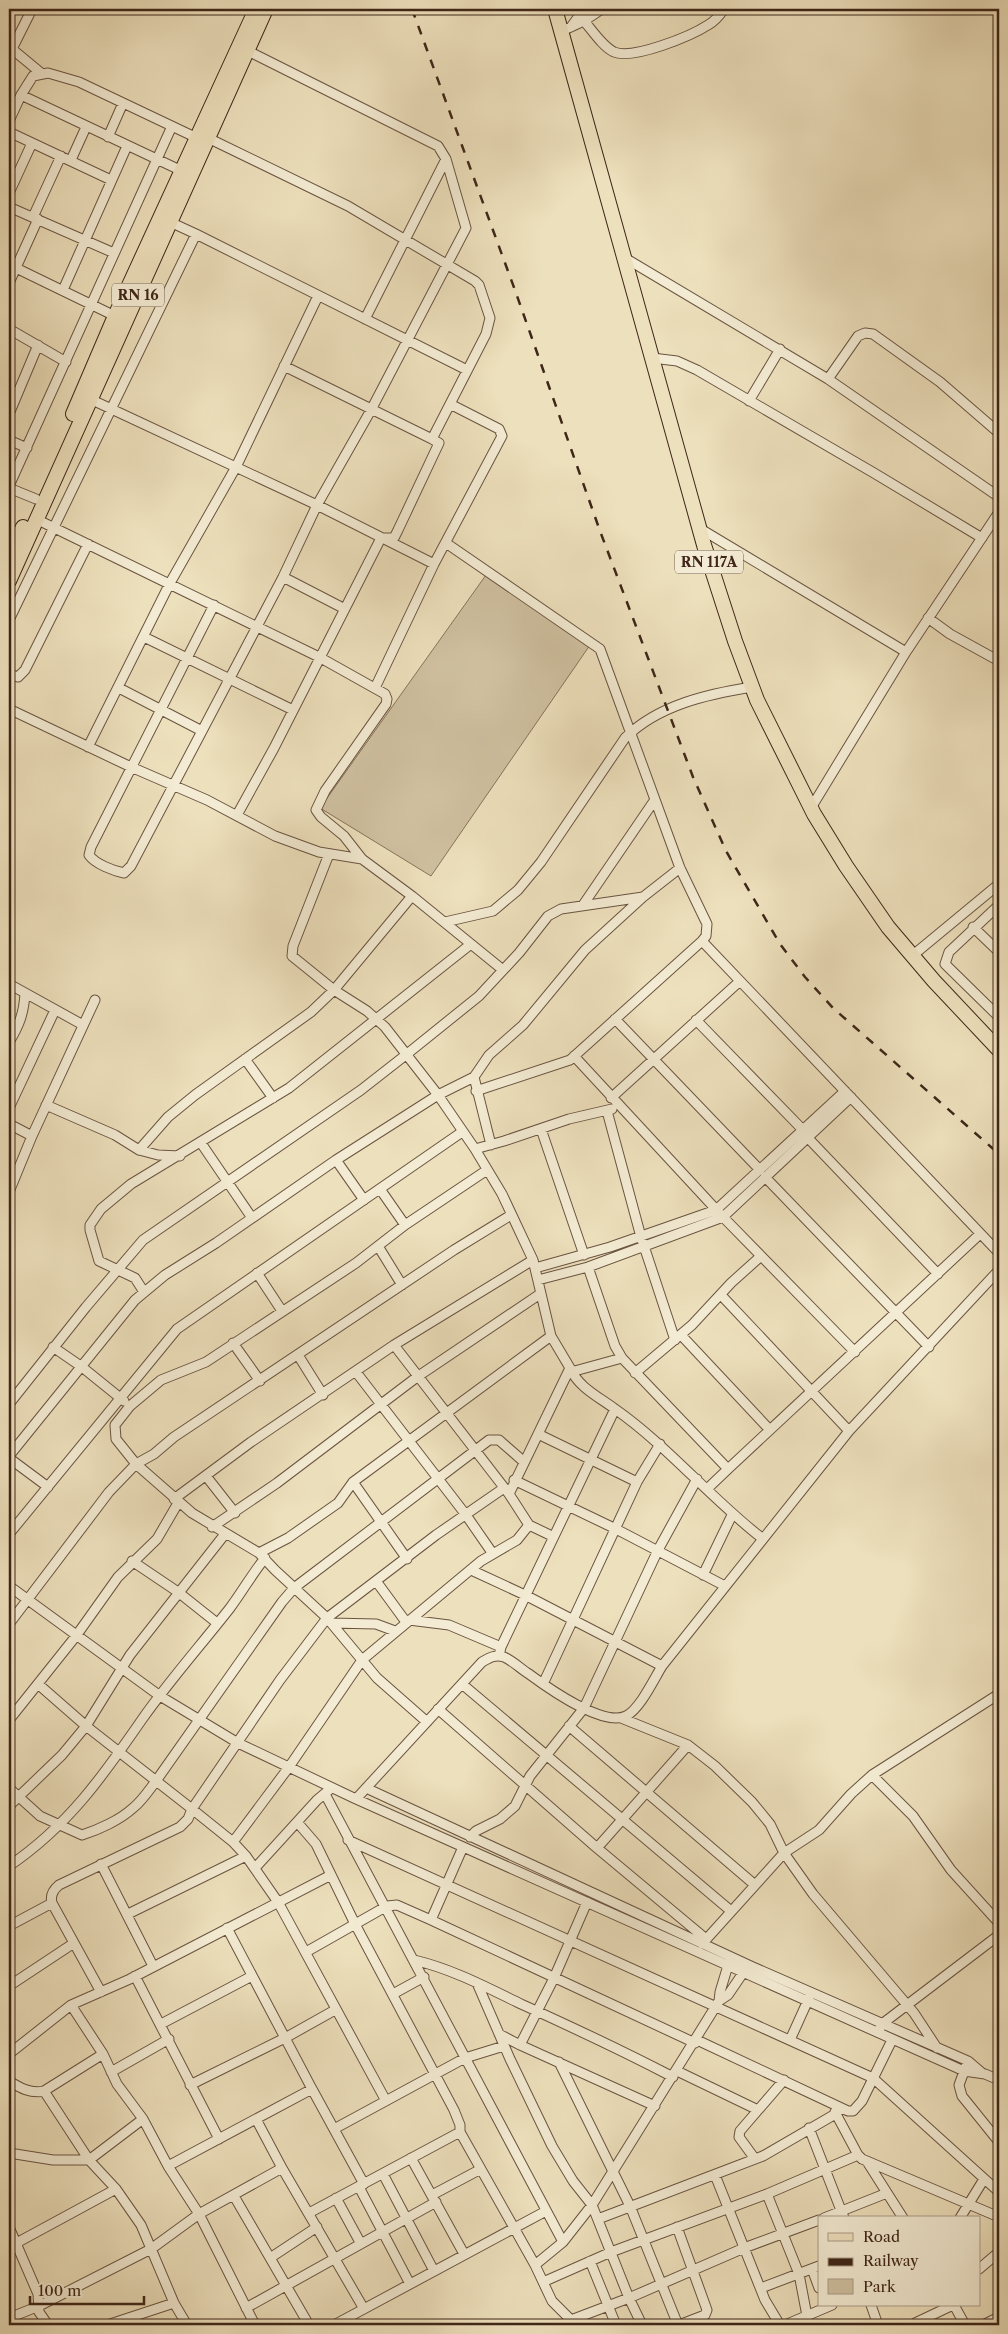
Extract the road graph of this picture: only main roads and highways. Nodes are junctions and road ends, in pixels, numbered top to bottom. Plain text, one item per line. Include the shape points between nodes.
1 (256, 9) edge
2 (266, 9) edge
3 (555, 9) edge
4 (202, 138) junction
5 (121, 319) junction
6 (13, 541) edge
7 (9, 557) edge
8 (9, 581) edge
9 (999, 1050) edge

1 - 4 main road, RN 16
2 - 4 main road, RN 16 via 248,51
3 - 9 main road, RN 117A via 566,29 699,528 752,687 811,808 846,866 912,956
4 - 5 main road, RN 16 via 170,222
4 - 5 main road, RN 16 via 182,171
5 - 6 main road, RN 16
5 - 8 main road, RN 16 via 90,399
6 - 7 main road, RN 16

